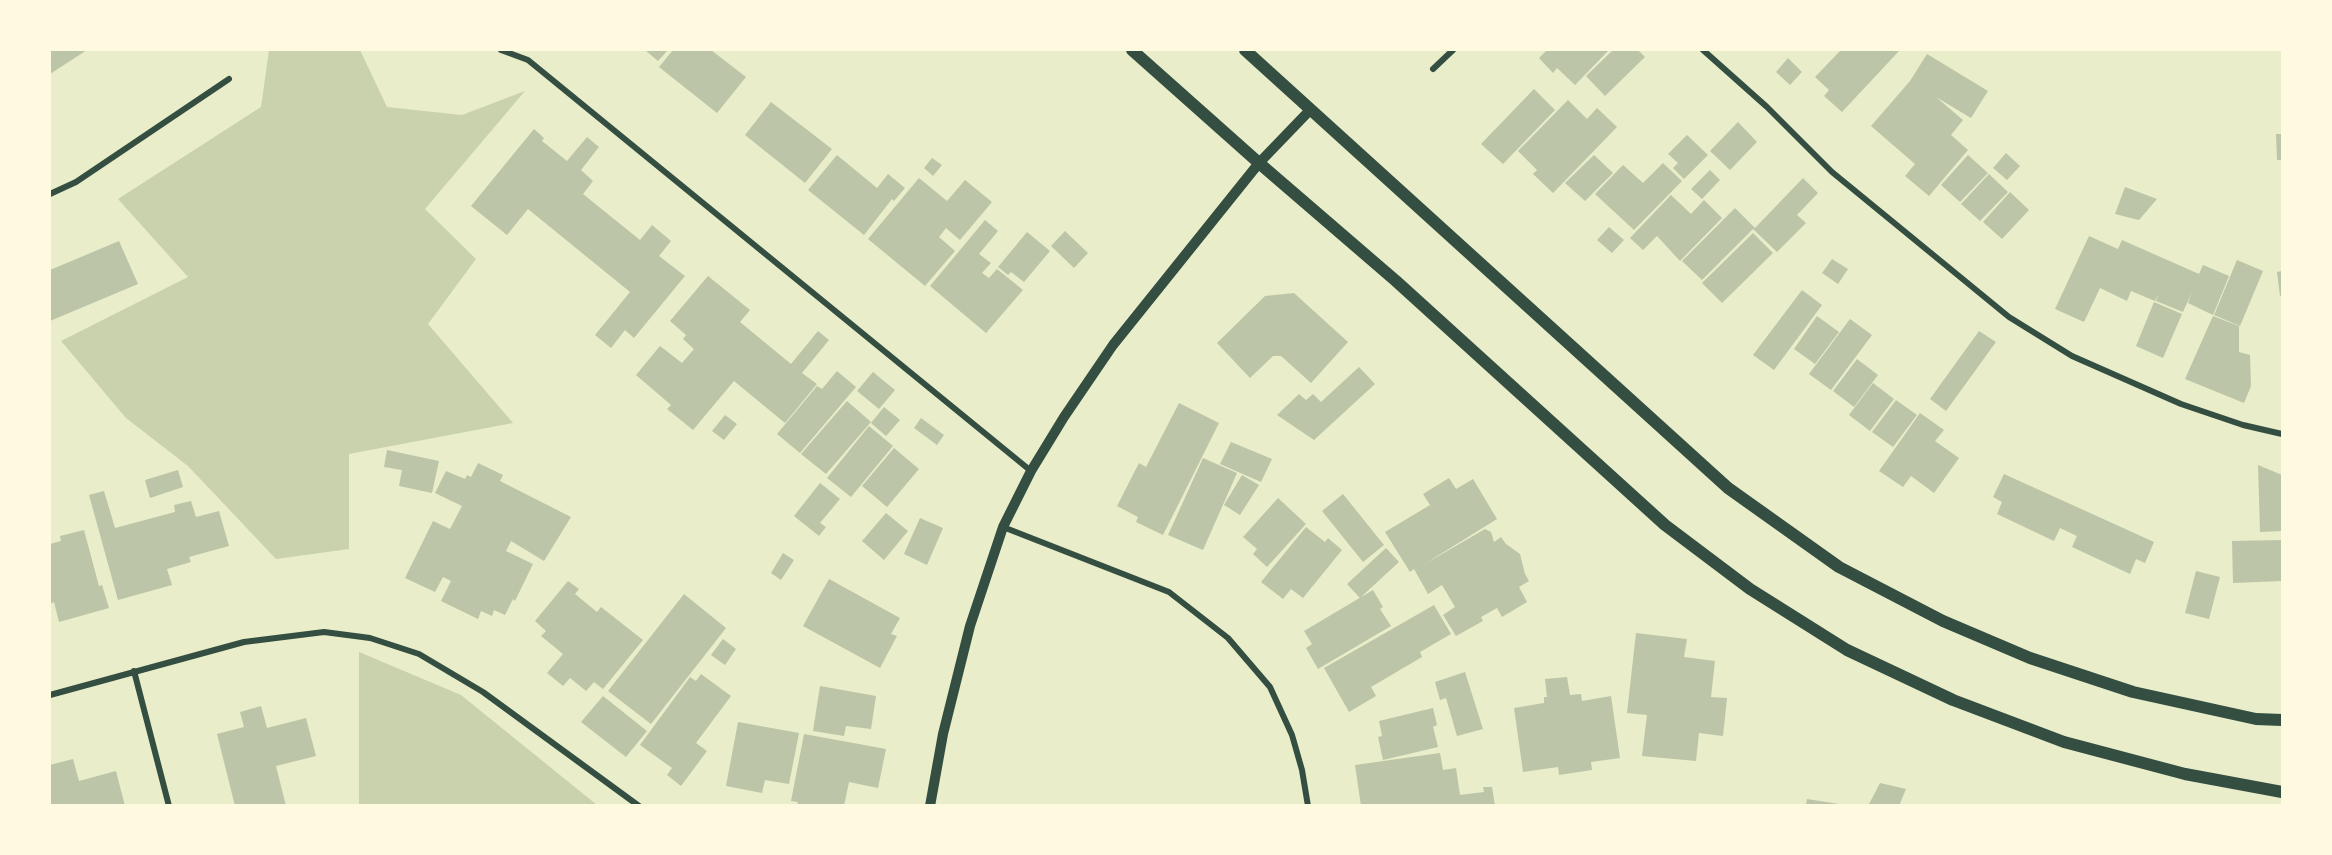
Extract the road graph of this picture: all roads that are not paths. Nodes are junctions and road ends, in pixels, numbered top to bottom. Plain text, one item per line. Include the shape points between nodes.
1 (501, 50) edge
2 (1132, 50) edge
3 (1245, 50) edge
4 (1453, 50) edge
5 (1703, 50) edge
6 (1434, 69) dead end
7 (229, 79) dead end
8 (1311, 109) junction
9 (1259, 163) junction
10 (50, 194) edge
11 (2283, 434) edge
12 (1031, 471) junction
13 (1003, 527) junction
14 (134, 671) junction
15 (50, 695) edge
16 (2283, 720) edge
17 (2283, 792) edge
18 (169, 806) edge
19 (639, 806) edge
20 (930, 806) edge
21 (1308, 806) edge

1 - 12 street via 528,60
2 - 9 main road
3 - 8 main road
4 - 6 street
5 - 11 street via 1832,172 2009,317 2073,356 2181,404
7 - 10 street via 76,182
8 - 9 street
8 - 16 main road via 1728,488 1839,567 1943,621 2030,658 2133,692 2256,719
9 - 12 street via 1113,345
9 - 17 main road via 1396,281 1665,525 1750,589 1847,650 1953,699 2064,742 2185,774
12 - 13 street
13 - 20 street via 970,627 943,734
13 - 21 street via 1169,592 1228,638 1270,687 1292,735
14 - 15 street
14 - 18 street
14 - 19 street via 283,635 324,632 370,638 419,654 483,692

